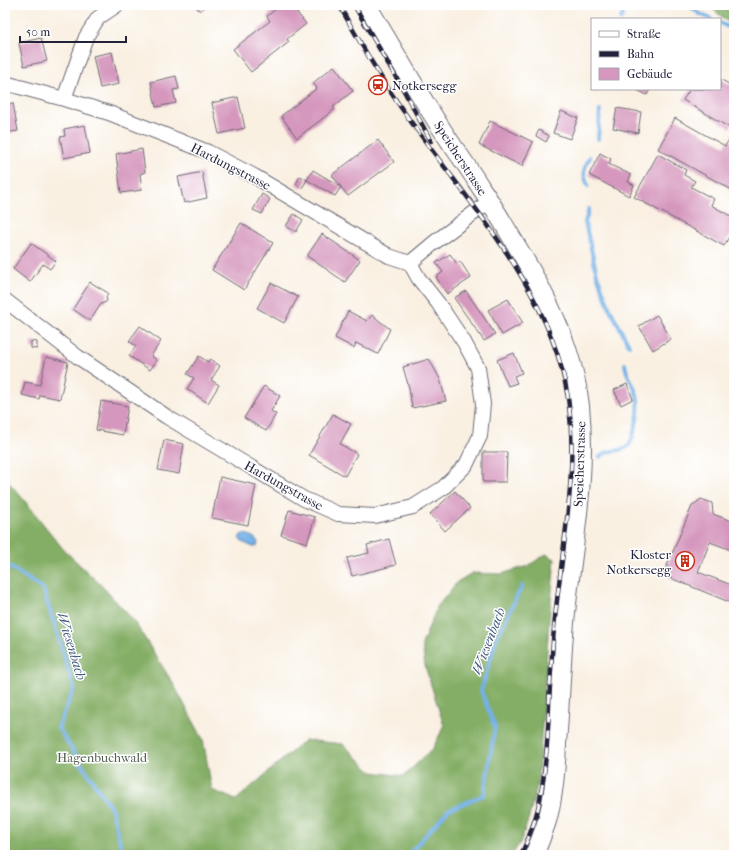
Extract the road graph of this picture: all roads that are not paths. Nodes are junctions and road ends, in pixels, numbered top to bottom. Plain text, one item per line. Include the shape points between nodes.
1 (117, 5) edge
2 (367, 5) edge
3 (5, 83) edge
4 (64, 99) junction
5 (490, 202) junction
6 (410, 263) junction
7 (5, 300) edge
8 (534, 855) edge

1 - 4 street via 98,18 86,37
2 - 5 main road, Speicherstrasse via 423,99
3 - 4 street, Hardungstrasse
4 - 6 street, Hardungstrasse via 109,113 208,152 254,176 389,256
5 - 6 street
5 - 8 main road, Speicherstrasse via 537,281 560,328 576,382 582,430 581,480 564,631 552,799
6 - 7 street, Hardungstrasse via 464,342 478,368 483,404 480,436 466,465 443,488 413,507 375,516 338,514 304,499 167,417 78,357

